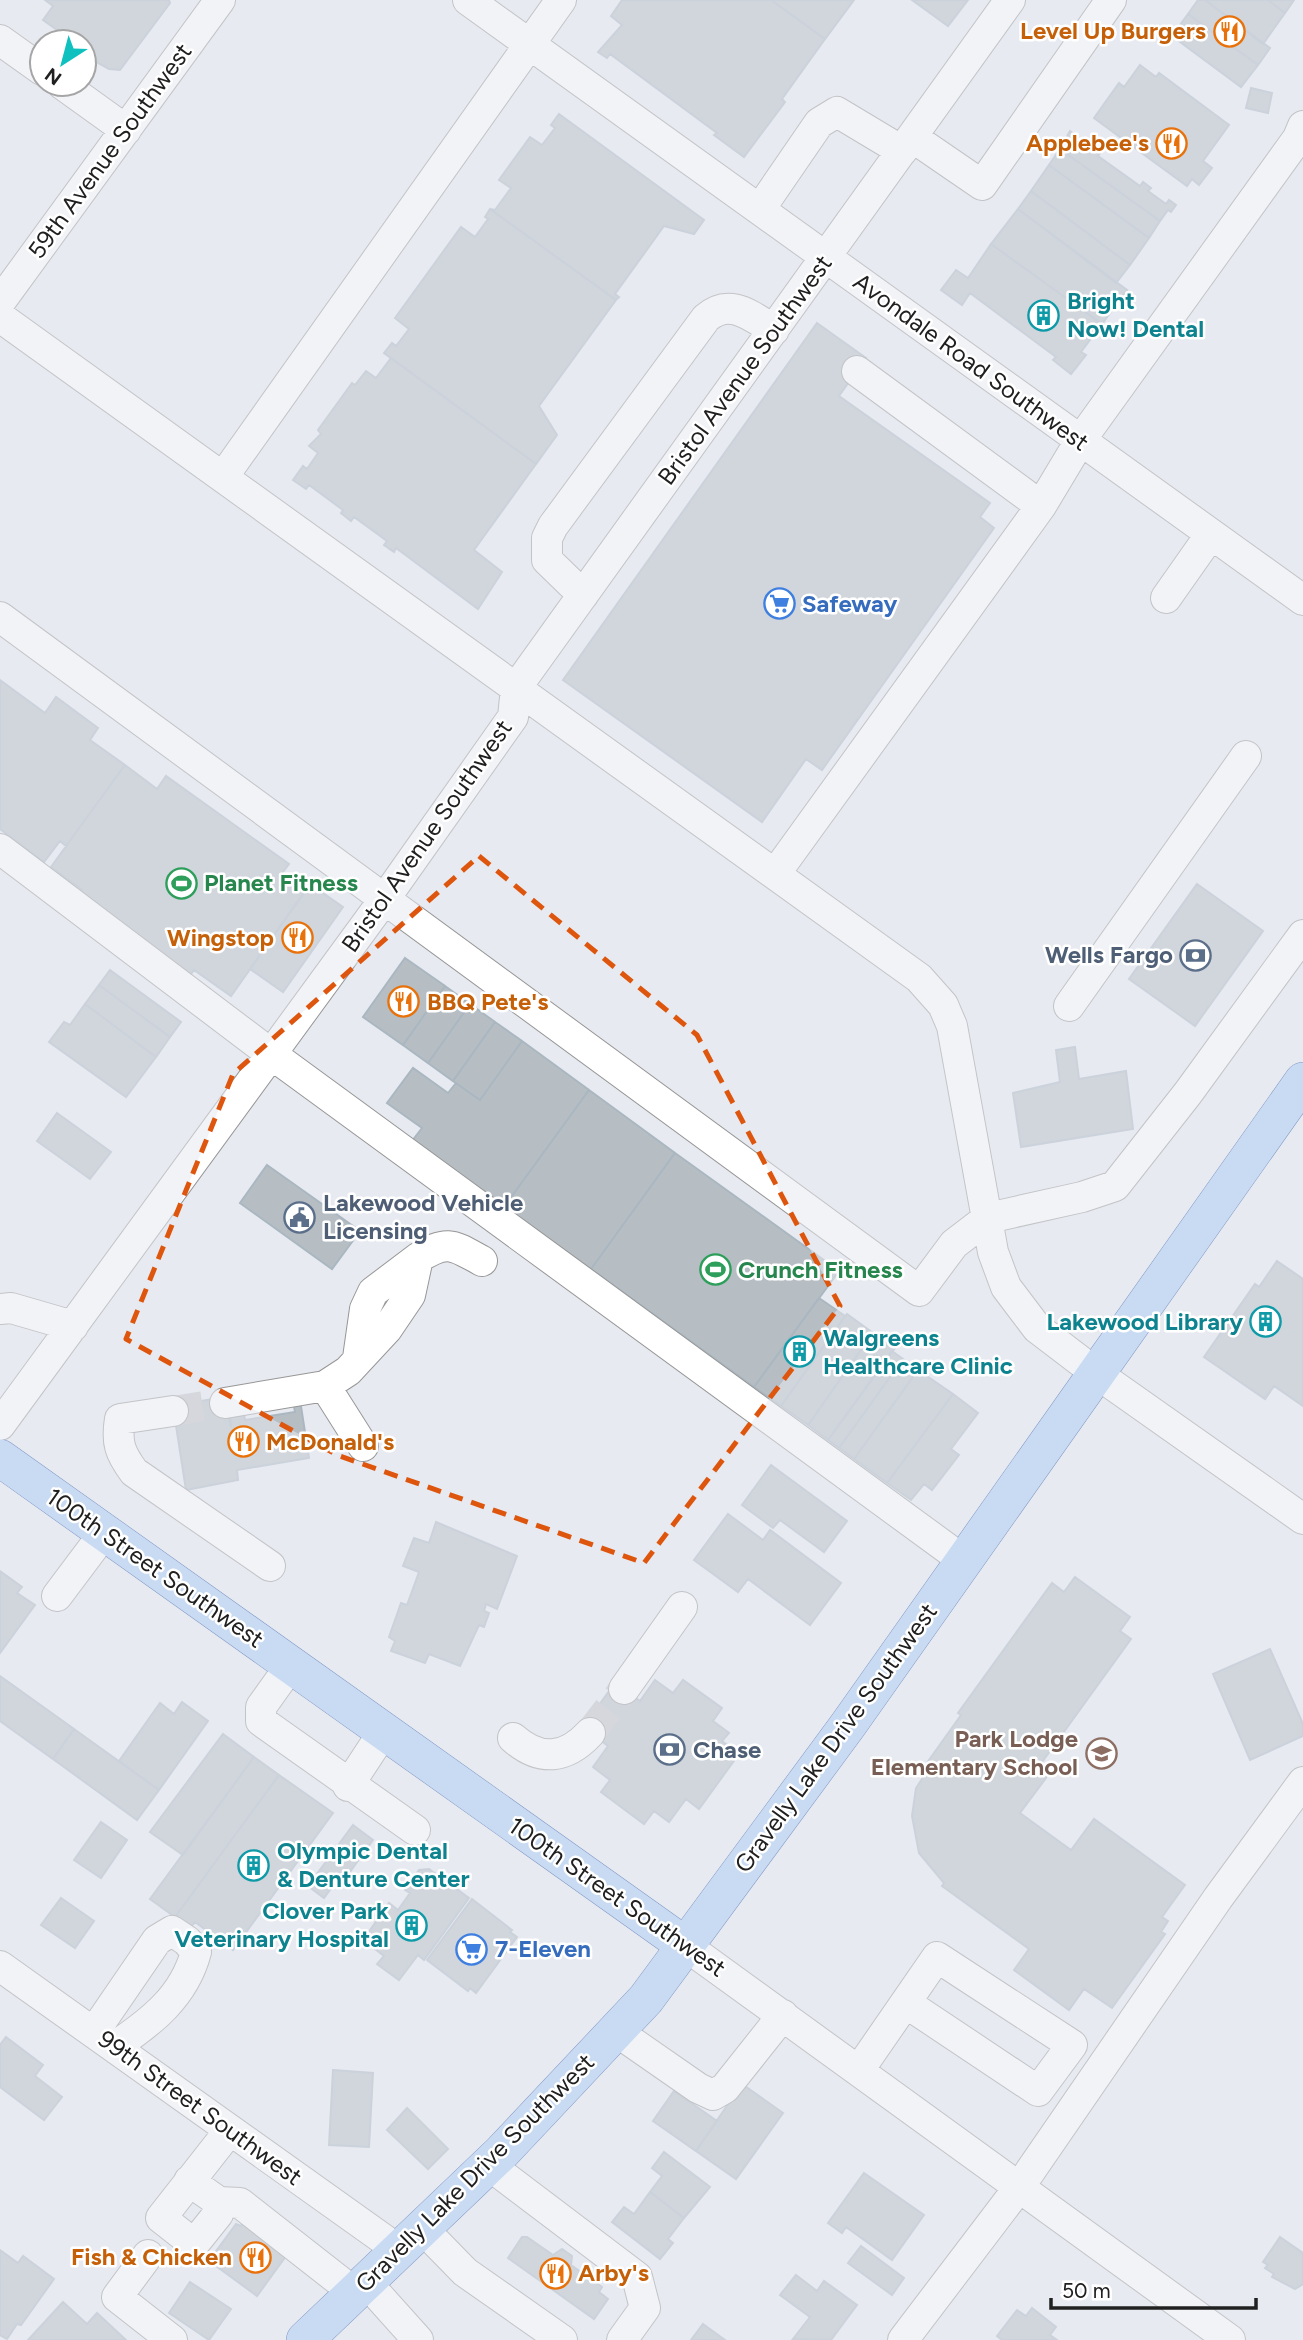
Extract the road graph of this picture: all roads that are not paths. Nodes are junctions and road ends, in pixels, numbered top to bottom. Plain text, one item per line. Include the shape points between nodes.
1 (220, 0) edge
2 (468, 0) edge
3 (561, 0) edge
4 (1010, 0) edge
5 (1111, 0) edge
6 (0, 40) edge
7 (530, 44) junction
8 (28, 60) edge
9 (81, 98) edge
10 (1303, 126) edge
11 (126, 130) junction
12 (907, 144) junction
13 (760, 209) junction
14 (827, 257) junction
15 (0, 302) edge
16 (0, 317) edge
17 (775, 330) junction
18 (857, 371) dead end
19 (1080, 441) junction
20 (223, 477) junction
21 (1041, 506) junction
22 (1211, 534) junction
23 (583, 595) junction
24 (1166, 598) dead end
25 (1303, 600) edge
26 (0, 617) edge
27 (516, 688) junction
28 (1246, 756) dead end
29 (0, 849) edge
30 (775, 874) junction
31 (386, 897) junction
32 (1303, 935) edge
33 (1069, 1006) dead end
34 (271, 1054) junction
35 (1303, 1081) edge
36 (988, 1218) junction
37 (482, 1261) dead end
38 (0, 1309) edge
39 (73, 1326) junction
40 (1096, 1373) junction
41 (325, 1386) junction
42 (225, 1403) tunnel mouth
43 (173, 1411) tunnel mouth
44 (0, 1425) edge
45 (363, 1446) dead end
46 (0, 1458) edge
47 (1303, 1519) edge
48 (105, 1532) junction
49 (963, 1560) junction
50 (270, 1566) dead end
51 (57, 1596) dead end
52 (682, 1607) dead end
53 (291, 1665) junction
54 (624, 1689) tunnel mouth
55 (384, 1731) junction
56 (590, 1732) tunnel mouth
57 (513, 1738) dead end
58 (1303, 1782) edge
59 (348, 1786) junction
60 (415, 1830) dead end
61 (686, 1946) junction
62 (1, 1969) edge
63 (906, 2003) junction
64 (783, 2015) junction
65 (616, 2031) junction
66 (859, 2070) junction
67 (230, 2130) junction
68 (489, 2165) junction
69 (189, 2181) junction
70 (1020, 2186) junction
71 (230, 2202) junction
72 (411, 2240) junction
73 (148, 2255) dead end
74 (360, 2288) junction
75 (172, 2340) edge
76 (305, 2340) edge
77 (418, 2340) edge
78 (562, 2340) edge
79 (622, 2340) edge
80 (903, 2340) edge
81 (1230, 2340) edge

1 - 11 street, 59th Avenue Southwest
2 - 7 street, Avondale Road Southwest
3 - 7 street
4 - 12 street, Bristol Avenue Southwest
5 - 12 street via 982,185
6 - 8 street
7 - 13 street, Avondale Road Southwest
7 - 20 street
9 - 11 street
10 - 19 street
11 - 15 street, 59th Avenue Southwest
12 - 13 street via 838,112 819,123
12 - 14 street, Bristol Avenue Southwest
13 - 14 street, Avondale Road Southwest
14 - 17 street, Bristol Avenue Southwest
14 - 19 street, Avondale Road Southwest
16 - 20 street
17 - 23 street, Bristol Avenue Southwest
17 - 23 street via 732,306 715,309 553,526 544,551 547,560
18 - 21 street
19 - 21 street
19 - 22 street, Avondale Road Southwest
20 - 27 street
21 - 30 street
22 - 24 street
22 - 25 street, Avondale Road Southwest
23 - 27 street, Bristol Avenue Southwest
26 - 31 street
27 - 30 street
27 - 31 street, Bristol Avenue Southwest via 513,717
28 - 33 street
29 - 34 street
30 - 36 street via 897,960 943,1005 952,1026
31 - 34 street, Bristol Avenue Southwest
31 - 36 street via 919,1291 954,1244
32 - 36 street via 1115,1186
34 - 39 street, Bristol Avenue Southwest
34 - 49 street
35 - 40 main road, Gravelly Lake Drive Southwest
36 - 40 street via 998,1268 1021,1309 1044,1334
37 - 41 street via 452,1245 438,1245 418,1258 410,1295 387,1329 348,1371
38 - 39 street
39 - 44 street, Bristol Avenue Southwest
40 - 47 street
40 - 49 main road, Gravelly Lake Drive Southwest
41 - 42 street
41 - 45 street
43 - 50 street via 120,1419 119,1451 134,1472
46 - 48 main road, 100th Street Southwest
48 - 51 street
48 - 53 main road, 100th Street Southwest
49 - 61 main road, Gravelly Lake Drive Southwest
52 - 54 street
53 - 55 main road, 100th Street Southwest
53 - 59 street via 261,1707 261,1721
55 - 59 street
55 - 61 main road, 100th Street Southwest
56 - 57 street via 564,1754 544,1756 523,1748
58 - 70 street
59 - 60 street
61 - 64 street, 100th Street Southwest
61 - 65 main road, Gravelly Lake Drive Southwest
62 - 67 street, 99th Street Southwest
63 - 63 street via 1038,2091 1072,2045 937,1957
63 - 66 street
64 - 65 street via 725,2088 713,2095
64 - 66 street, 100th Street Southwest
65 - 68 main road, Gravelly Lake Drive Southwest
66 - 70 street, 100th Street Southwest
67 - 69 street
67 - 72 street, 99th Street Southwest
68 - 72 main road, Gravelly Lake Drive Southwest
68 - 79 street via 637,2277 645,2308
69 - 71 street
69 - 71 street via 161,2218 194,2244
70 - 80 street
70 - 81 street, 100th Street Southwest
71 - 74 street
72 - 74 main road, Gravelly Lake Drive Southwest
72 - 78 street, 99th Street Southwest
73 - 75 street via 117,2297
74 - 76 main road, Gravelly Lake Drive Southwest
74 - 77 street

